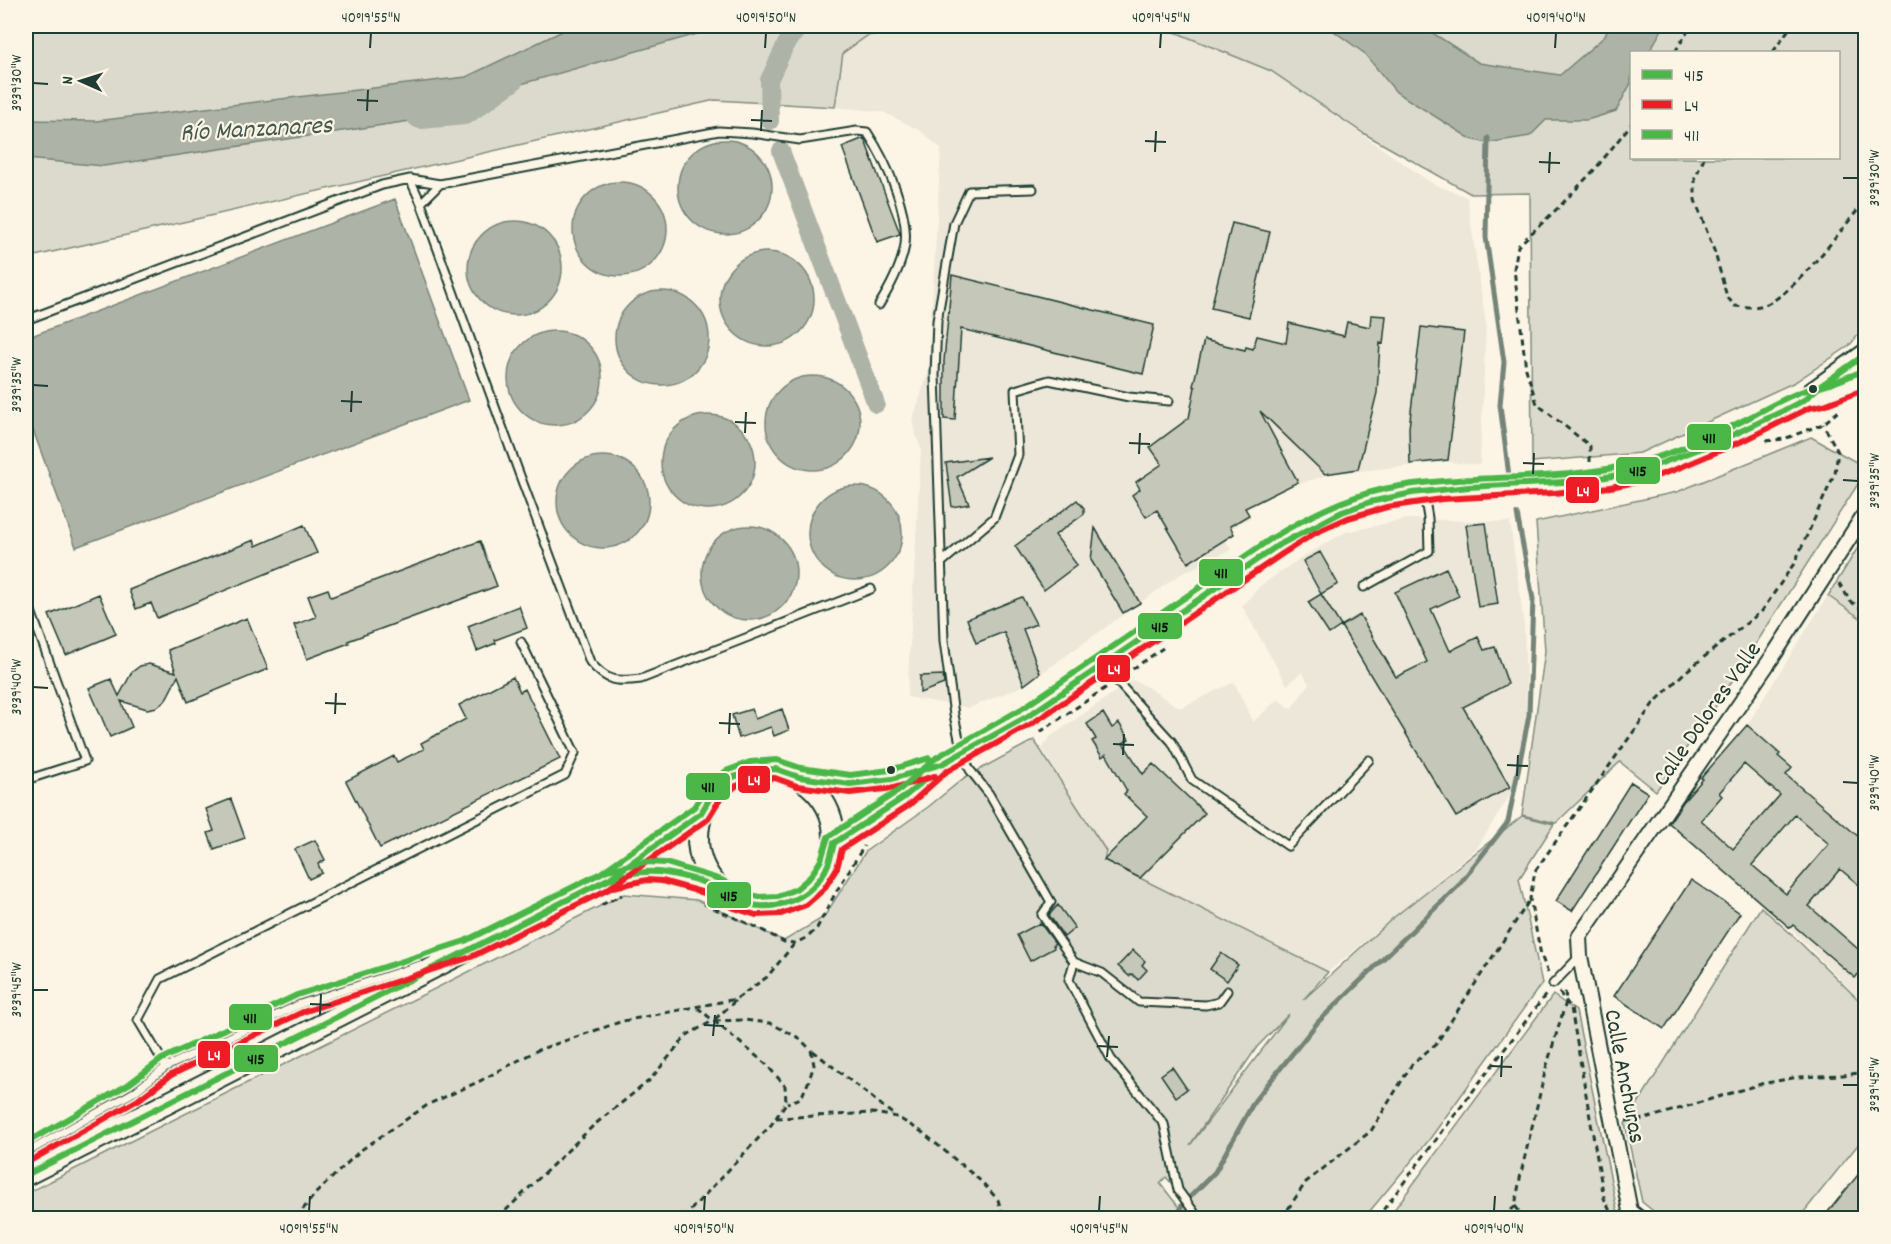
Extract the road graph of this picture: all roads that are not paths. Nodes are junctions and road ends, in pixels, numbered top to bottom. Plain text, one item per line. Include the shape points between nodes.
1 (410, 179) junction
2 (440, 184) junction
3 (1033, 189) dead end
4 (421, 203) junction
5 (879, 305) dead end
6 (26, 320) edge
7 (1866, 354) edge
8 (1866, 379) edge
9 (1806, 399) junction
10 (1169, 401) dead end
11 (1424, 491) junction
12 (1866, 512) edge
13 (941, 563) junction
14 (1364, 587) dead end
15 (871, 589) dead end
16 (26, 597) edge
17 (522, 642) dead end
18 (1102, 665) junction
19 (962, 753) junction
20 (1370, 760) dead end
21 (942, 764) junction
22 (799, 777) junction
23 (26, 780) edge
24 (701, 813) junction
25 (834, 843) junction
26 (610, 878) junction
27 (719, 888) junction
28 (1579, 937) joint
29 (468, 949) junction
30 (1580, 956) junction
31 (1074, 962) junction
32 (1553, 984) road end
33 (1227, 991) dead end
34 (166, 1067) junction
35 (26, 1153) edge
36 (26, 1175) edge
37 (1194, 1212) dead end
38 (1639, 1218) edge

1 - 2 lane
1 - 4 lane
1 - 6 lane via 382,185
2 - 4 lane
2 - 5 lane via 719,130 800,140 867,132 879,150 906,222 904,250
3 - 13 lane via 969,191 954,223 937,321
4 - 15 lane via 547,550 590,662 602,676 621,682 641,679
7 - 9 street
8 - 9 street
9 - 11 street via 1743,431 1639,472 1552,484
10 - 13 lane via 1049,380 1015,390 1018,455 994,518
11 - 14 lane via 1429,551
11 - 18 street via 1345,510 1311,525
12 - 28 street, Calle Dolores Valle via 1766,666
13 - 19 lane via 944,641
16 - 23 lane via 85,761
17 - 34 lane via 575,753 565,775 160,978 138,1020
18 - 19 street via 1028,716
18 - 20 lane via 1172,742 1192,780 1288,846
19 - 21 street
19 - 31 lane via 1051,902 1042,915
21 - 22 street via 892,779 850,784
21 - 25 street via 903,798
22 - 24 street via 776,769 753,770 731,778 713,793
22 - 25 street via 826,804 833,823
24 - 26 street
24 - 27 street via 698,854
25 - 27 street via 829,864 818,883 801,897 780,905 758,906 737,900
26 - 27 street via 664,872
26 - 29 street
28 - 30 street, Calle Anchuras
29 - 34 lane via 300,1004
29 - 36 street
30 - 32 lane
30 - 38 street, Calle Anchuras via 1630,1211
31 - 33 lane via 1102,973 1139,1002 1206,1005 1219,1002
31 - 37 lane via 1069,980 1111,1059 1164,1124 1178,1190
34 - 35 lane via 134,1092

